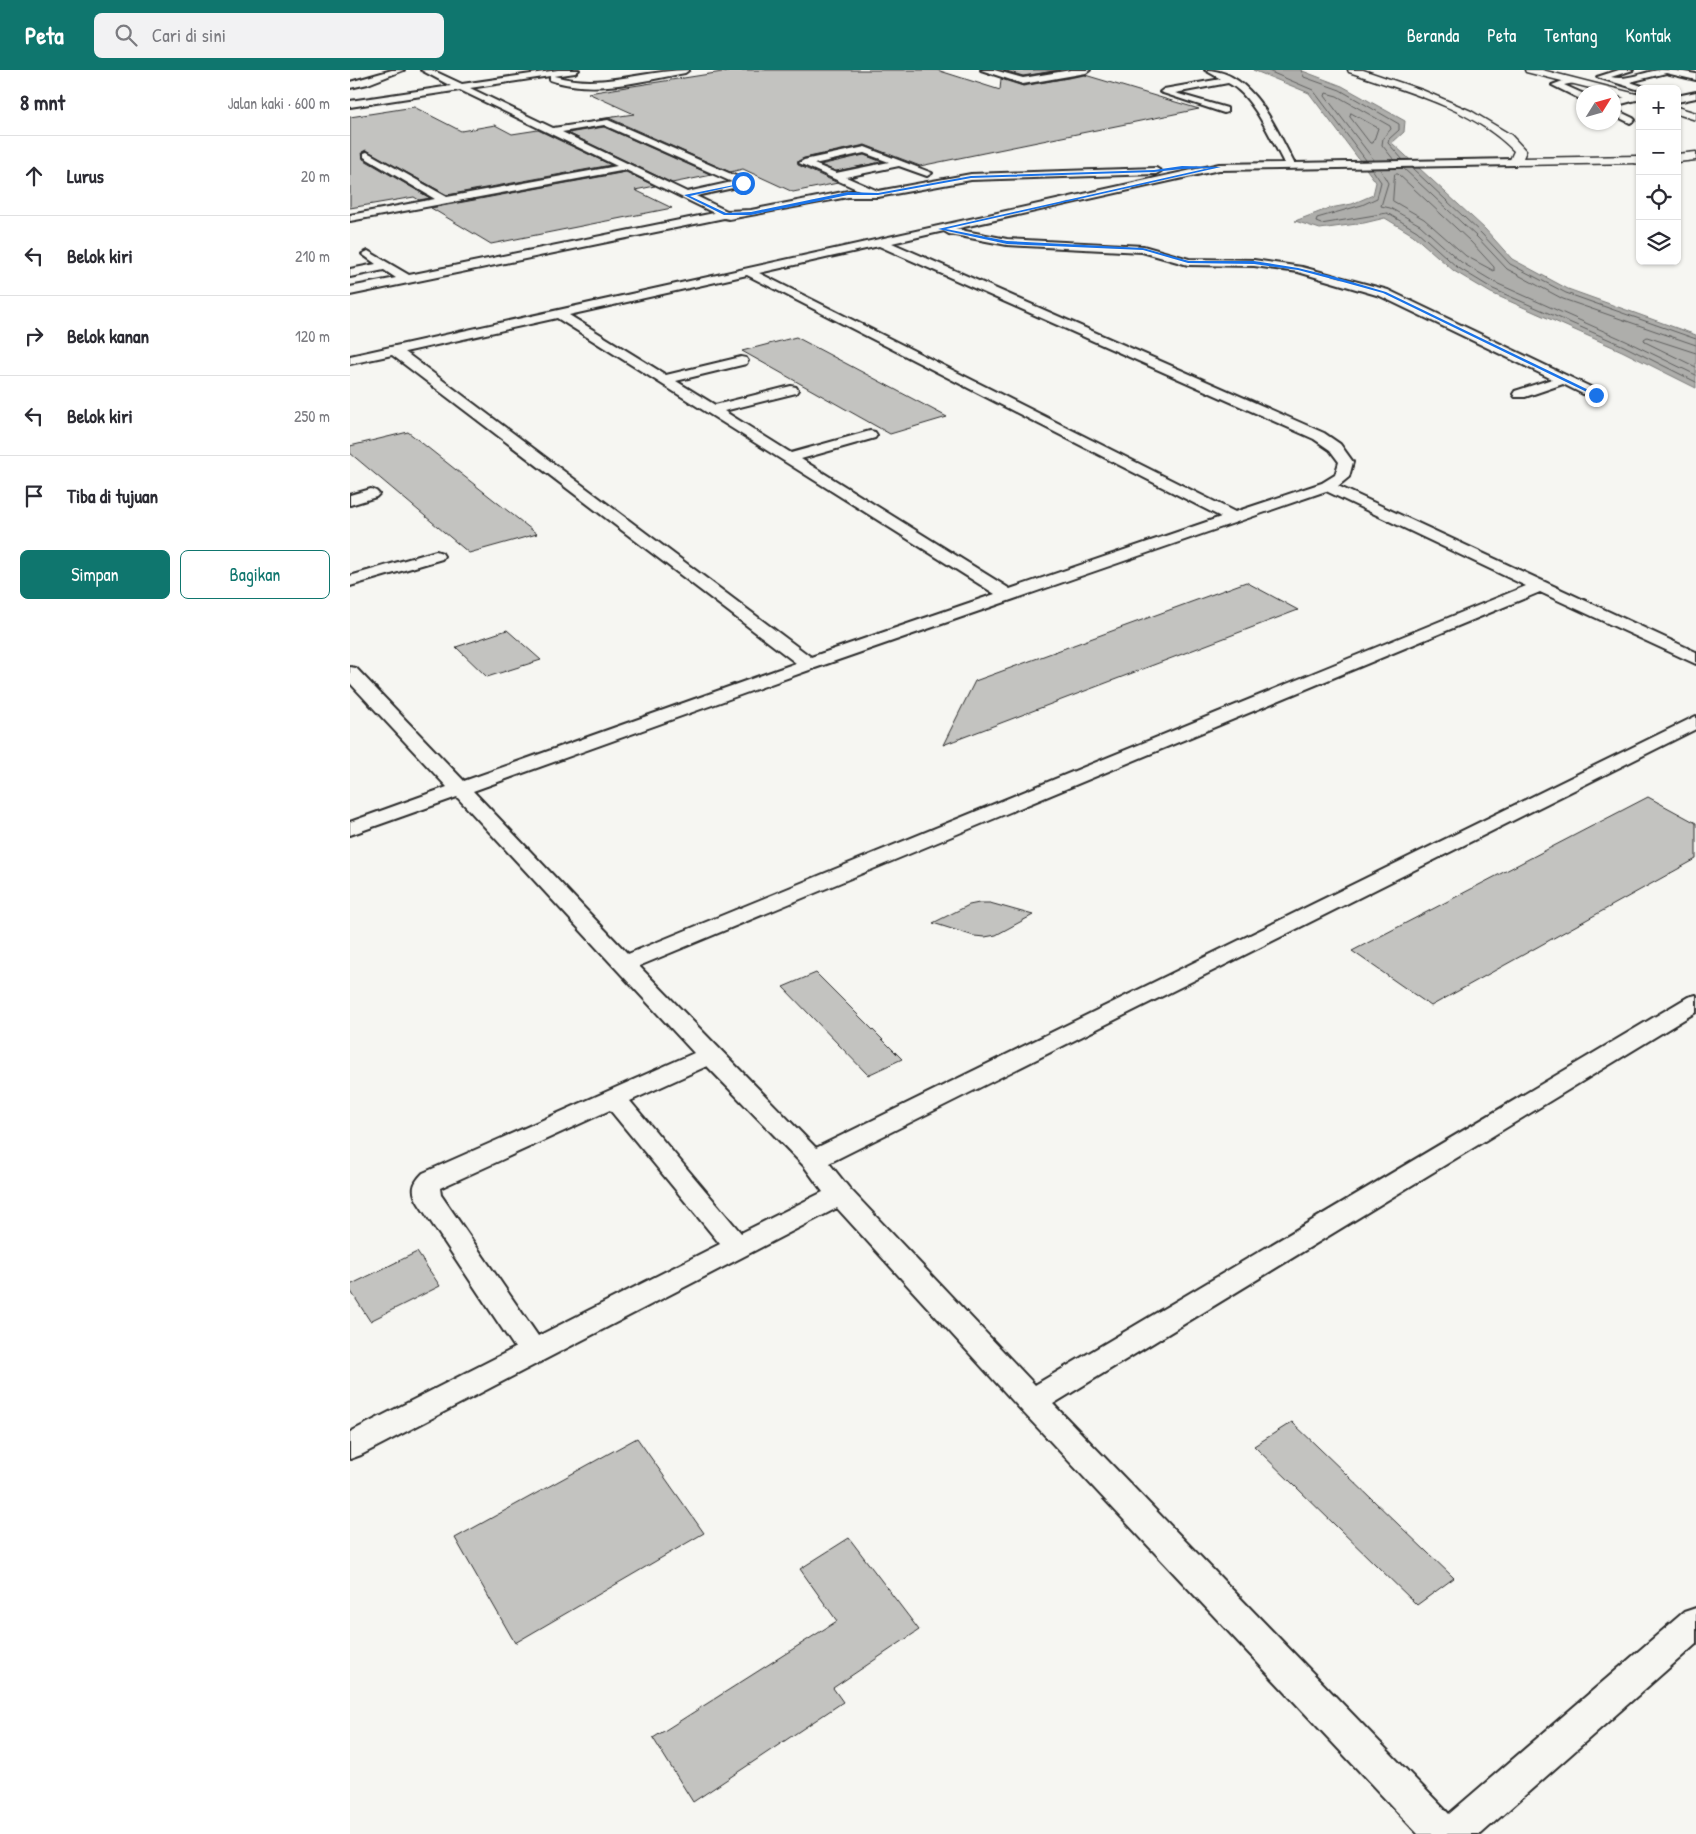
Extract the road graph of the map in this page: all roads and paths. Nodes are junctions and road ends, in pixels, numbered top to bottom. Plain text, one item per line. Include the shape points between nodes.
1 (400, 70) edge
2 (425, 70) edge
3 (575, 70) edge
4 (685, 70) edge
5 (985, 70) edge
6 (1086, 70) edge
7 (1209, 70) edge
8 (1353, 70) edge
9 (1530, 70) edge
10 (1629, 70) edge
11 (1664, 70) edge
12 (625, 71) edge
13 (545, 74) junction
14 (1696, 78) edge
15 (1231, 80) junction
16 (560, 81) junction
17 (1571, 81) junction
18 (1618, 82) junction
19 (350, 85) edge
20 (1192, 86) junction
21 (1636, 86) edge
22 (462, 87) junction
23 (1576, 94) edge
24 (1696, 95) edge
25 (1636, 96) edge
26 (1636, 98) edge
27 (1681, 99) edge
28 (1621, 101) edge
29 (350, 104) edge
30 (1681, 111) edge
31 (1621, 116) edge
32 (1696, 117) edge
33 (1630, 120) dead end
34 (1494, 127) junction
35 (553, 131) junction
36 (637, 137) junction
37 (1526, 138) dead end
38 (620, 140) dead end
39 (603, 144) dead end
40 (585, 146) junction
41 (1571, 150) dead end
42 (676, 154) junction
43 (368, 155) dead end
44 (1696, 156) edge
45 (658, 158) dead end
46 (1681, 158) edge
47 (1636, 160) edge
48 (1636, 160) edge
49 (640, 161) dead end
50 (1515, 162) junction
51 (900, 164) junction
52 (1290, 165) junction
53 (625, 166) junction
54 (1174, 166) junction
55 (1219, 167) junction
56 (956, 169) dead end
57 (715, 171) junction
58 (696, 175) dead end
59 (835, 176) junction
60 (677, 178) dead end
61 (560, 179) junction
62 (659, 182) junction
63 (861, 187) junction
64 (848, 194) junction
65 (878, 194) junction
66 (686, 195) junction
67 (444, 200) junction
68 (751, 213) junction
69 (726, 214) junction
70 (350, 218) edge
71 (737, 220) junction
72 (350, 226) edge
73 (940, 229) junction
74 (882, 242) junction
75 (368, 254) dead end
76 (386, 266) junction
77 (749, 272) junction
78 (350, 273) edge
79 (406, 279) junction
80 (350, 291) edge
81 (350, 301) edge
82 (559, 314) junction
83 (394, 350) junction
84 (350, 360) edge
85 (741, 361) dead end
86 (664, 380) junction
87 (1562, 380) junction
88 (791, 390) dead end
89 (1520, 394) dead end
90 (1596, 395) dead end
91 (713, 410) junction
92 (870, 435) dead end
93 (788, 458) junction
94 (1327, 486) junction
95 (372, 494) dead end
96 (350, 500) edge
97 (1234, 518) junction
98 (436, 556) dead end
99 (350, 581) edge
100 (1540, 586) junction
101 (1008, 595) junction
102 (1696, 659) edge
103 (809, 664) junction
104 (350, 672) edge
105 (1696, 722) edge
106 (461, 790) junction
107 (350, 829) edge
108 (624, 964) junction
109 (1696, 1002) edge
110 (710, 1055) junction
111 (614, 1099) junction
112 (813, 1160) junction
113 (840, 1195) junction
114 (738, 1248) junction
115 (534, 1352) junction
116 (1032, 1402) junction
117 (350, 1446) edge
118 (1696, 1623) edge
119 (1443, 1834) edge
120 (1454, 1834) edge

1 - 19 lane
2 - 22 lane
3 - 13 lane
4 - 16 lane via 598,84
5 - 6 lane via 1023,81
7 - 15 lane
8 - 34 street via 1458,109
9 - 17 street
10 - 18 lane via 1601,77
11 - 14 lane
11 - 18 lane
12 - 16 lane
13 - 16 lane
13 - 22 lane via 488,80
15 - 20 lane
15 - 52 lane via 1261,111
17 - 23 lane via 1556,85
17 - 25 street
18 - 21 lane
20 - 20 lane via 1215,95 1224,110 1164,92
22 - 29 lane
22 - 35 lane
24 - 27 lane
26 - 28 lane
30 - 32 street
31 - 33 lane
34 - 37 street
34 - 50 street via 1520,151
35 - 36 lane via 605,122
35 - 40 lane
36 - 38 lane
36 - 42 lane
39 - 40 lane
40 - 53 lane
41 - 48 street
42 - 45 lane
42 - 57 lane
43 - 67 lane
44 - 46 street
47 - 50 street
49 - 53 lane
50 - 52 lane
51 - 59 lane
51 - 59 lane via 866,150 804,163
51 - 63 lane via 931,173
52 - 55 lane
53 - 61 lane
53 - 62 lane
54 - 55 lane
54 - 56 lane via 1148,163
54 - 65 lane via 1154,171 971,177
55 - 73 lane
57 - 58 lane
57 - 66 lane via 743,183
59 - 63 lane
60 - 62 lane
61 - 67 lane
61 - 72 lane via 571,184
62 - 66 lane
63 - 64 lane
63 - 65 lane
64 - 65 lane
64 - 68 lane
66 - 69 lane
67 - 70 lane
68 - 69 lane
68 - 71 lane
69 - 71 lane
69 - 79 lane
71 - 81 lane
73 - 74 lane
73 - 87 lane via 1007,242 1143,249 1188,262 1254,263 1307,271 1384,292
74 - 77 lane
74 - 94 lane via 1319,436 1335,447 1346,462 1342,477
75 - 76 lane
76 - 78 lane
76 - 79 lane
77 - 82 lane
77 - 97 lane
79 - 80 lane
82 - 83 lane
82 - 86 lane
83 - 84 lane
83 - 103 lane
85 - 86 lane
86 - 91 lane
87 - 89 lane
87 - 90 lane
88 - 91 lane
91 - 93 lane
92 - 93 lane
93 - 101 lane
94 - 97 lane
94 - 100 lane
95 - 96 lane
97 - 101 lane
98 - 99 lane
100 - 102 lane
100 - 108 lane
101 - 103 lane
103 - 106 lane
104 - 106 lane
105 - 112 lane
106 - 107 lane
106 - 108 lane
108 - 110 lane
109 - 116 lane
110 - 111 lane
110 - 112 lane
111 - 114 lane
111 - 115 lane via 432,1180 426,1186 428,1198
112 - 113 lane
113 - 114 lane
113 - 116 lane
114 - 115 lane
115 - 117 lane
116 - 119 lane
118 - 120 lane

